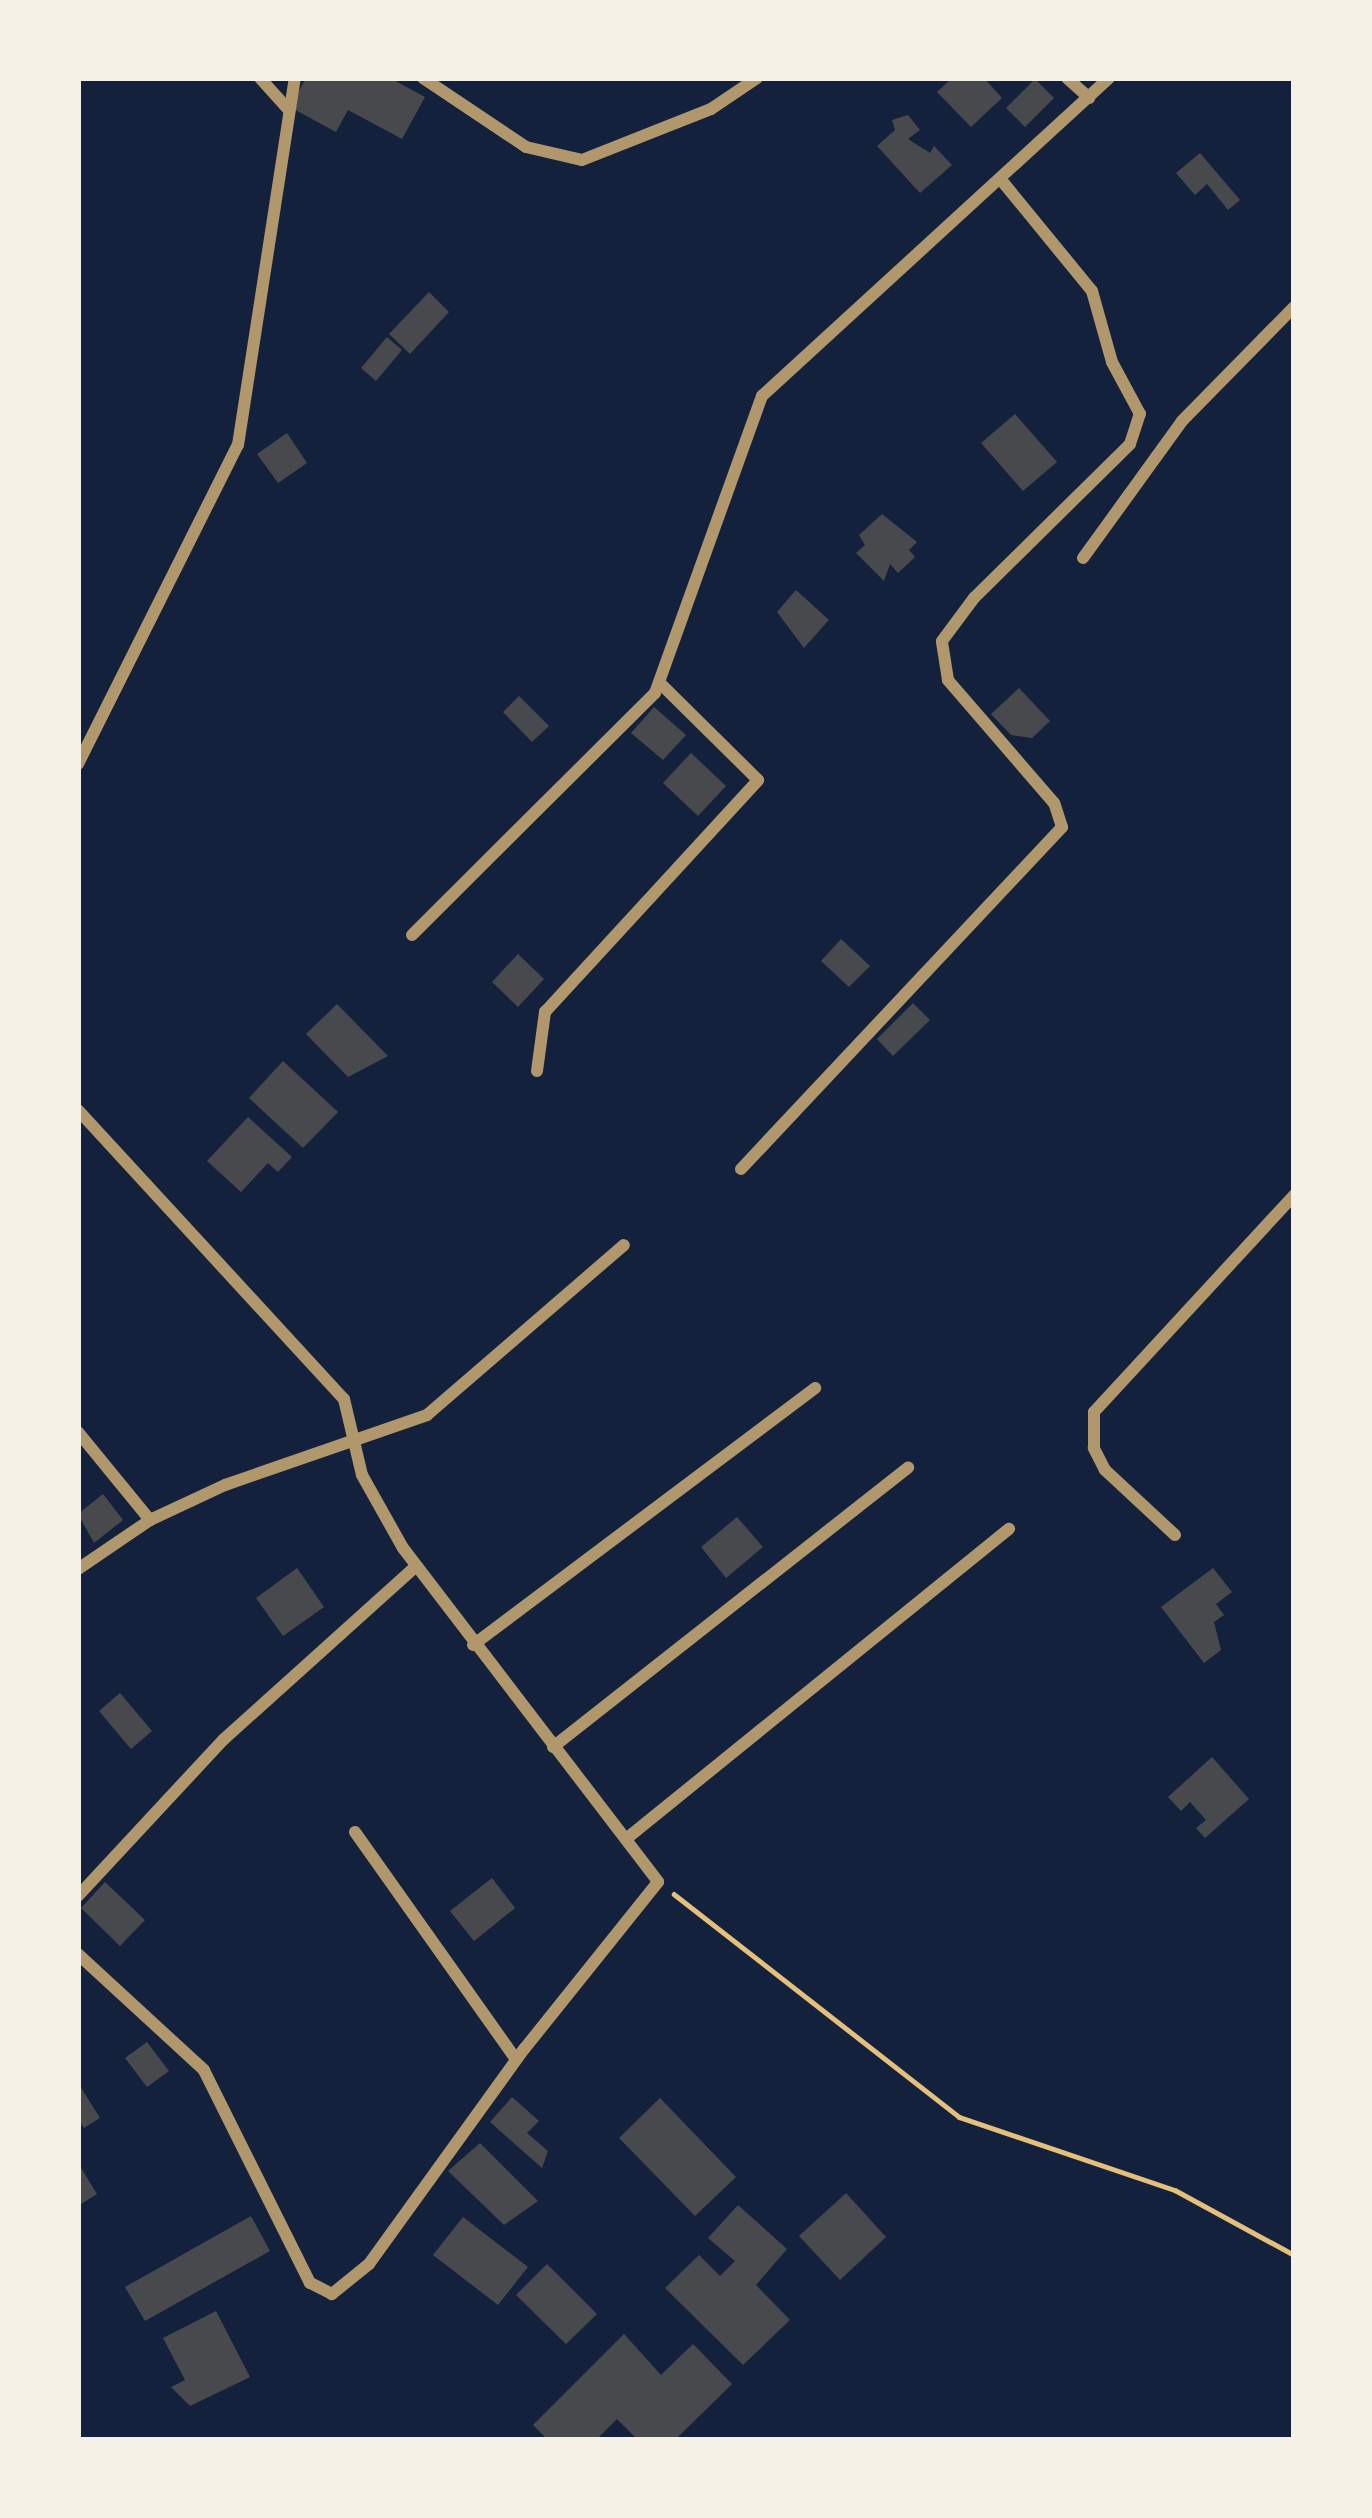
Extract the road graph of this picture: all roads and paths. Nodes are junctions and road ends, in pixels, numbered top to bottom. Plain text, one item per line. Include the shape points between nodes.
1 (260, 78) edge
2 (295, 78) edge
3 (423, 78) edge
4 (757, 78) edge
5 (1067, 78) edge
6 (1109, 78) edge
7 (1089, 98) junction
8 (288, 109) junction
9 (1002, 181) junction
10 (1294, 307) edge
11 (1083, 558) dead end
12 (660, 683) junction
13 (78, 764) edge
14 (412, 934) dead end
15 (537, 1071) dead end
16 (78, 1109) edge
17 (742, 1169) dead end
18 (1294, 1195) edge
19 (624, 1245) dead end
20 (815, 1388) dead end
21 (78, 1432) edge
22 (355, 1443) junction
23 (908, 1468) dead end
24 (149, 1520) junction
25 (1009, 1528) dead end
26 (1175, 1535) dead end
27 (416, 1566) junction
28 (78, 1569) edge
29 (473, 1645) junction
30 (553, 1747) junction
31 (355, 1832) dead end
32 (626, 1839) junction
33 (658, 1882) junction
34 (78, 1896) edge
35 (78, 1954) edge
36 (517, 2059) junction
37 (1294, 2255) edge

1 - 8 street
2 - 8 street
3 - 4 street via 526,147 582,160 711,109
5 - 7 street
6 - 7 street
7 - 9 street
8 - 13 street via 238,445
9 - 12 street via 851,308 762,396
9 - 17 street via 1092,291 1107,350 1140,415 1130,444 942,640 948,680 1054,803 1062,827
10 - 11 street via 1182,421
12 - 14 street
12 - 15 street via 758,780 545,1012
16 - 22 street via 295,1339 344,1399
18 - 26 street via 1094,1412 1094,1448 1105,1470
19 - 22 street via 455,1396
20 - 29 street
21 - 24 street
22 - 24 street via 225,1485
22 - 27 street via 362,1475
23 - 30 street
24 - 28 street
25 - 32 street
27 - 29 street
27 - 34 street via 277,1688
29 - 30 street
30 - 32 street
31 - 36 street
32 - 33 street
33 - 36 street
33 - 37 path via 959,2116 1174,2190
35 - 36 street via 204,2070 310,2283 332,2294 369,2264

